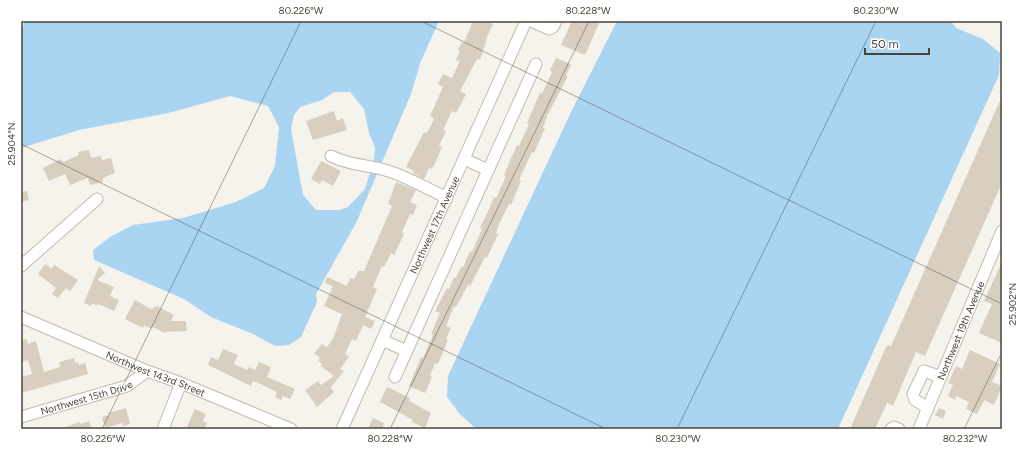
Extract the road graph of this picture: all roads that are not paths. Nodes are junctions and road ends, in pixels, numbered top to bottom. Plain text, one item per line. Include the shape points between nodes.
1 (526, 21) edge
2 (531, 21) edge
3 (556, 21) edge
4 (536, 64) dead end
5 (331, 156) dead end
6 (464, 159) junction
7 (488, 170) junction
8 (447, 198) junction
9 (98, 199) dead end
10 (1002, 231) edge
11 (21, 266) edge
12 (21, 317) edge
13 (382, 340) junction
14 (407, 351) junction
15 (146, 371) junction
16 (395, 377) dead end
17 (940, 377) junction
18 (181, 384) junction
19 (928, 408) junction
20 (21, 417) edge
21 (275, 426) edge
22 (922, 428) edge
23 (163, 429) edge
24 (291, 429) edge
25 (342, 429) edge
26 (891, 429) edge
27 (899, 429) edge

1 - 6 street, Northwest 17th Avenue
2 - 3 street via 549,29
4 - 7 street
5 - 8 street via 354,164 386,170
6 - 7 street
6 - 8 street, Northwest 17th Avenue
7 - 14 street
8 - 13 street, Northwest 17th Avenue
9 - 11 street
10 - 17 street, Northwest 19th Avenue
12 - 15 street, Northwest 143rd Street
13 - 14 street
13 - 25 street, Northwest 17th Avenue
14 - 16 street
15 - 18 street, Northwest 143rd Street
15 - 20 street, Northwest 15th Drive via 127,386
17 - 19 street, Northwest 19th Avenue
17 - 19 street via 924,371 913,394 915,400
18 - 21 street, Northwest 143rd Street
18 - 23 street
19 - 22 street, Northwest 19th Avenue
21 - 24 street, Northwest 143rd Street
26 - 27 street

